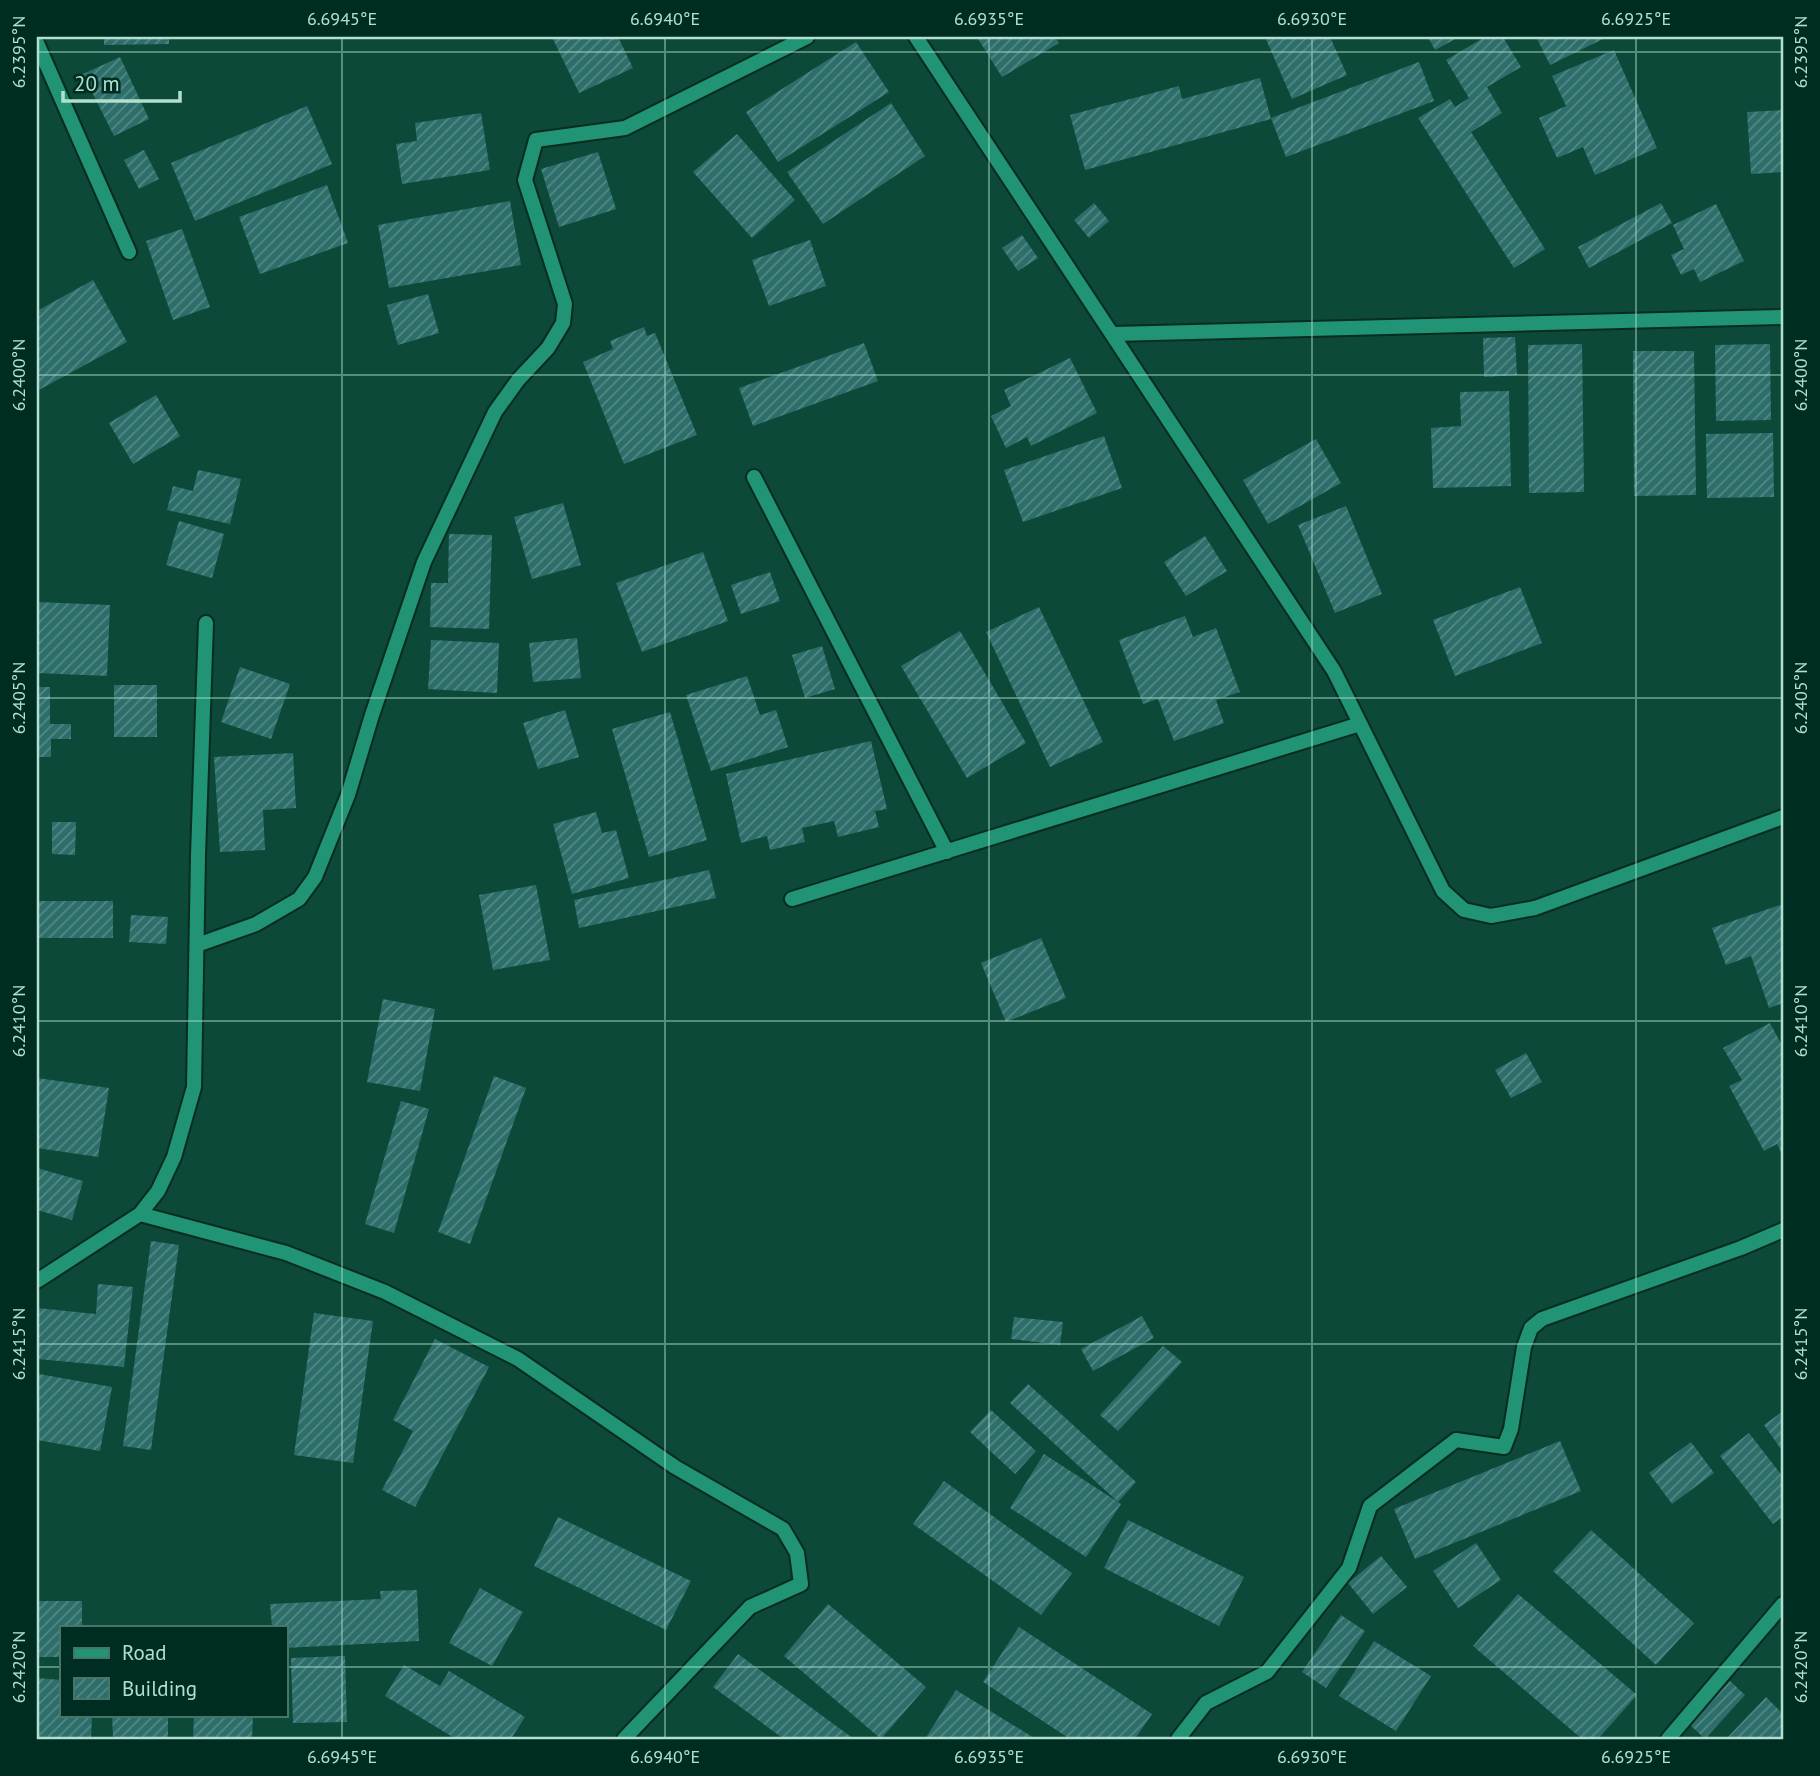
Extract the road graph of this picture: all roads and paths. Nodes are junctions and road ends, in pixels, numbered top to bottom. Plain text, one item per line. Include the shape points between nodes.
1 (807, 37) edge
2 (916, 37) edge
3 (37, 43) edge
4 (129, 252) dead end
5 (1783, 317) edge
6 (1113, 334) junction
7 (754, 477) dead end
8 (206, 623) dead end
9 (1360, 724) junction
10 (1783, 817) edge
11 (947, 852) junction
12 (792, 899) dead end
13 (197, 945) junction
14 (140, 1214) junction
15 (1783, 1230) edge
16 (37, 1281) edge
17 (1783, 1604) edge
18 (624, 1739) edge
19 (1178, 1739) edge
20 (1668, 1739) edge

1 - 13 street via 625,128 536,140 524,180 565,304 563,323 495,412 424,562 348,795 315,877 299,899 256,924
2 - 6 street
3 - 4 street
5 - 6 street
6 - 9 street via 1334,671
7 - 11 street
8 - 13 street
9 - 10 street via 1443,891 1464,910 1491,916 1535,908
9 - 11 street
11 - 12 street
13 - 14 street via 194,1087 174,1157 159,1191
14 - 16 street
14 - 18 street via 286,1253 385,1292 518,1360 675,1467 783,1529 797,1553 801,1584 750,1607
15 - 19 street via 1531,1328 1504,1447 1456,1440 1370,1506 1349,1568 1267,1672 1206,1703
17 - 20 street

